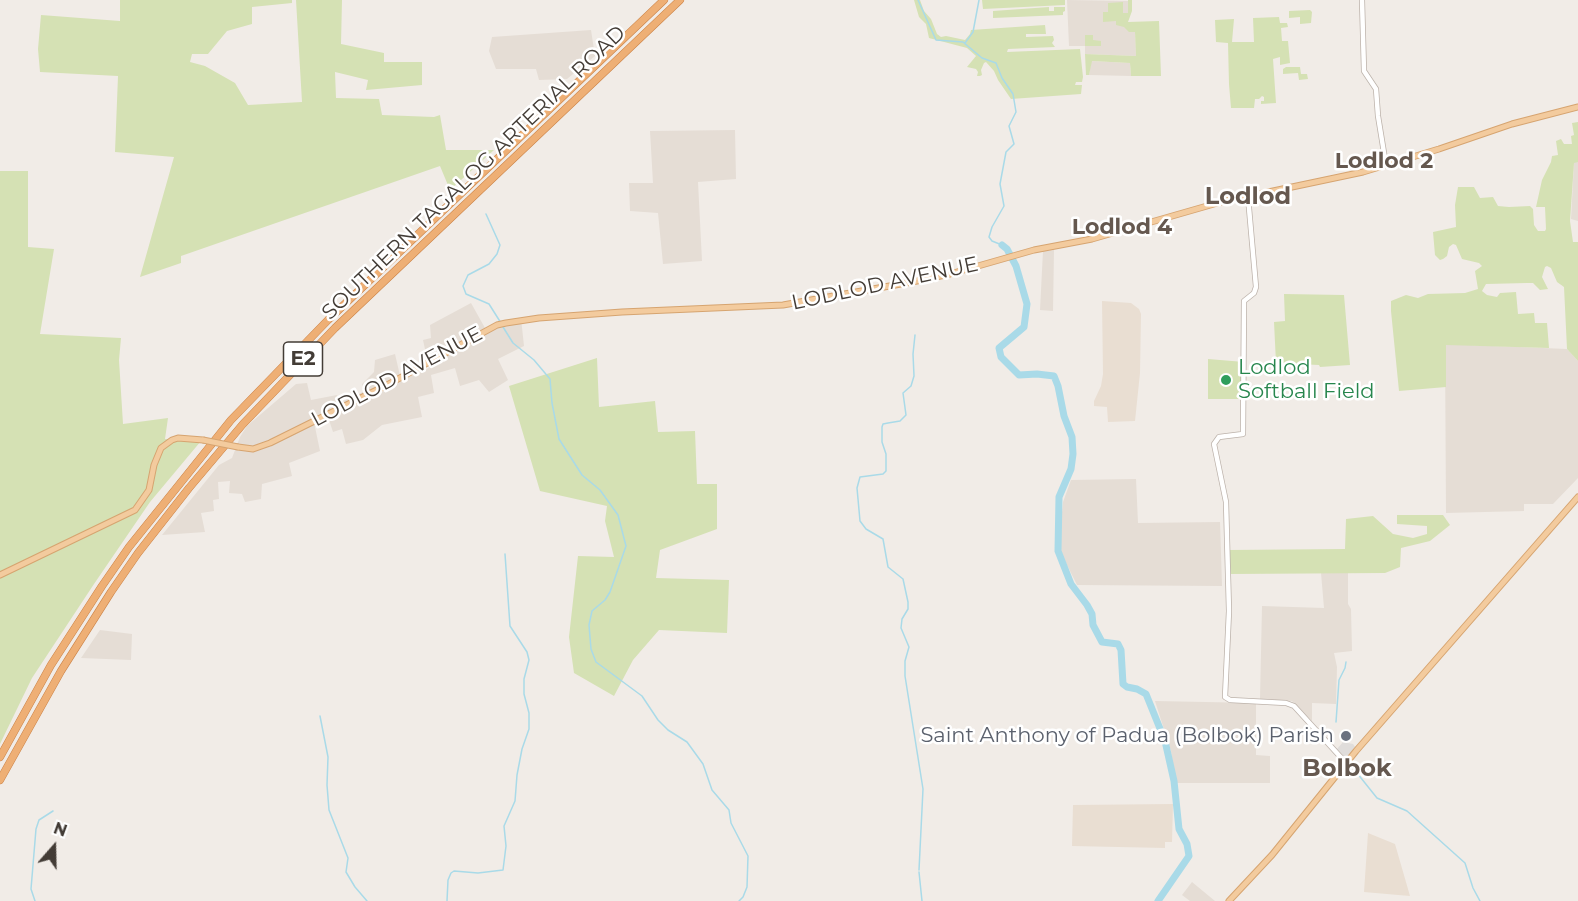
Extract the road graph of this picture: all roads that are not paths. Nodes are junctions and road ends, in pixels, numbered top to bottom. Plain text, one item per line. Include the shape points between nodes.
1 (664, 0) edge
2 (680, 0) edge
3 (1362, 0) edge
4 (1578, 107) edge
5 (1386, 165) junction
6 (1248, 197) junction
7 (1578, 497) edge
8 (0, 575) edge
9 (0, 757) edge
10 (1346, 763) junction
11 (0, 780) edge
12 (1229, 901) edge

1 - 9 highway, SOUTHERN TAGALOG ARTERIAL ROAD / E2 via 327,320 231,420 115,566 51,665
2 - 11 highway, SOUTHERN TAGALOG ARTERIAL ROAD / E2 via 335,328 236,432 117,582
3 - 5 street via 1364,71 1376,88
4 - 5 main road, LODLOD AVENUE
5 - 6 main road, LODLOD AVENUE
6 - 8 main road, LODLOD AVENUE, bridge via 940,276 783,305 506,322 270,443 253,449 203,440 172,440 161,448 149,490 135,510
6 - 10 street via 1256,287 1244,301 1244,434 1216,438 1215,448 1226,502 1229,611 1225,697 1294,706
7 - 10 main road
10 - 12 main road via 1272,855

